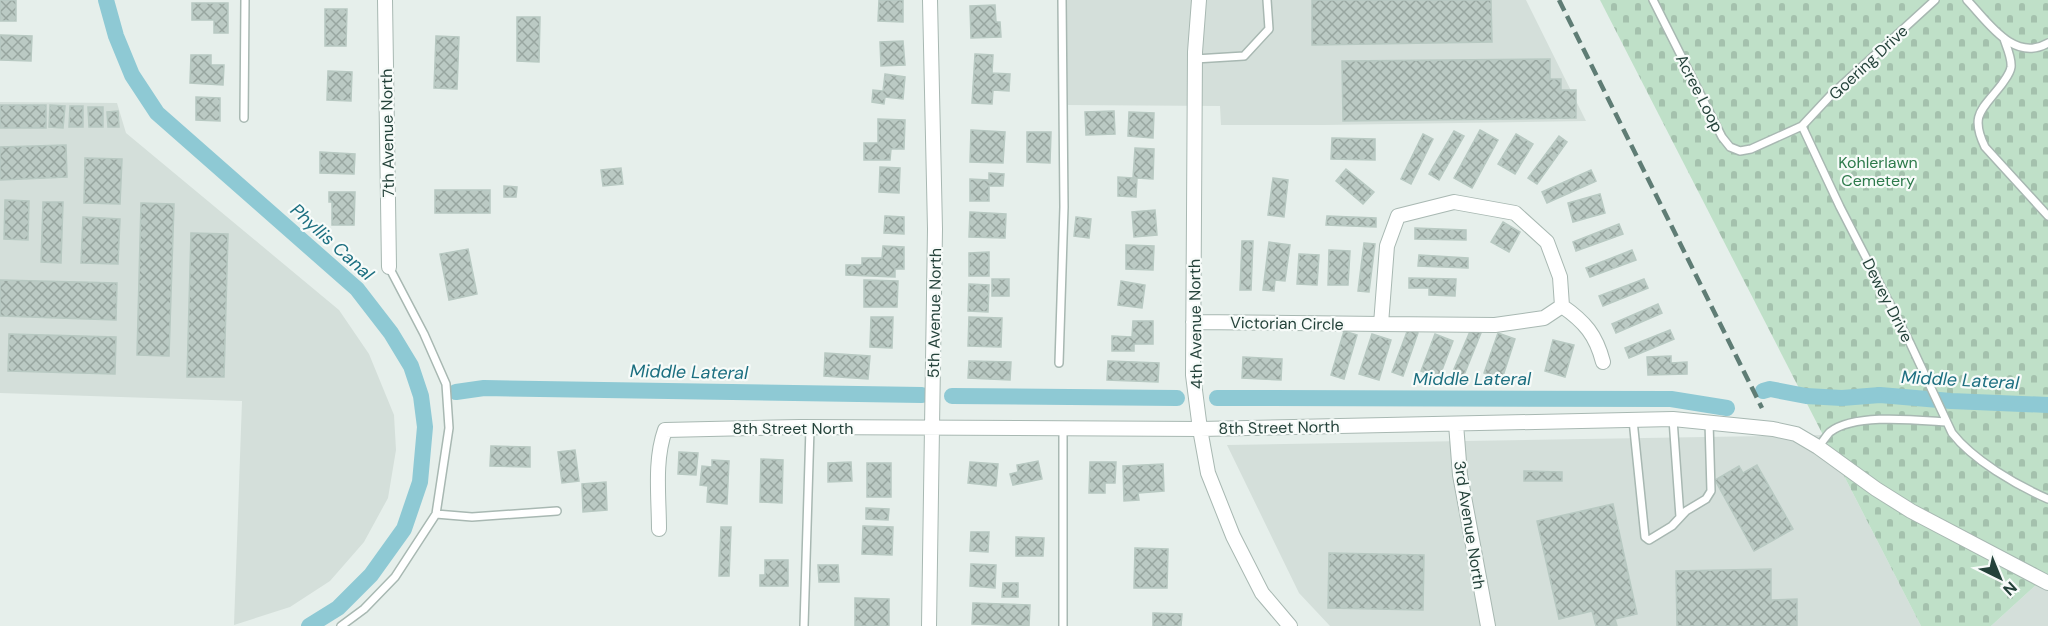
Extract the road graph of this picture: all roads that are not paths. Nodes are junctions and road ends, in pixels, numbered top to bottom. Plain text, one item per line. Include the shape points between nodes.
1 (245, 0) edge
2 (385, 0) edge
3 (930, 0) edge
4 (1062, 0) edge
5 (1199, 0) edge
6 (1266, 0) edge
7 (1653, 0) edge
8 (1935, 0) edge
9 (1967, 0) edge
10 (2004, 39) junction
11 (2048, 43) edge
12 (1195, 58) junction
13 (244, 118) dead end
14 (1802, 126) junction
15 (2048, 216) edge
16 (389, 267) joint
17 (1562, 306) junction
18 (1193, 322) junction
19 (1381, 324) junction
20 (1603, 362) dead end
21 (1059, 363) dead end
22 (1672, 419) junction
23 (1633, 420) junction
24 (1709, 422) junction
25 (1946, 422) junction
26 (1456, 424) junction
27 (810, 428) junction
28 (932, 428) junction
29 (1063, 429) junction
30 (1200, 429) junction
31 (1818, 447) junction
32 (2048, 499) edge
33 (556, 511) dead end
34 (436, 514) junction
35 (1680, 517) junction
36 (659, 529) dead end
37 (2048, 583) edge
38 (341, 626) edge
39 (804, 626) edge
40 (929, 626) edge
41 (1063, 626) edge
42 (1290, 626) edge
43 (1488, 626) edge

1 - 13 lane
2 - 16 street, 7th Avenue North
3 - 28 street, 5th Avenue North via 935,229
4 - 21 lane via 1064,207
5 - 12 street, 4th Avenue North
6 - 12 lane via 1269,29 1244,56
7 - 14 lane, Acree Loop via 1730,147 1740,151 1751,149
8 - 14 lane, Goering Drive
9 - 10 lane
10 - 11 lane via 2031,49
10 - 15 lane via 2011,68 1978,114 1978,134 1985,147
12 - 18 street, 4th Avenue North
14 - 25 lane, Dewey Drive
16 - 34 lane via 446,384 449,428
17 - 19 street, Victorian Circle via 1544,318 1495,325
17 - 19 street via 1560,277 1547,242 1515,213 1454,201 1398,216 1387,246
17 - 20 street via 1591,330
18 - 19 street, Victorian Circle
18 - 30 street, 4th Avenue North via 1193,375
22 - 23 street, 8th Street North
22 - 24 street, 8th Street North
22 - 35 lane
23 - 26 street, 8th Street North
23 - 35 lane via 1645,537 1649,540
24 - 31 street, 8th Street North via 1796,434
24 - 35 lane via 1711,491
25 - 31 lane via 1906,418 1862,421 1830,432
25 - 32 lane, Dewey Drive via 1974,456
26 - 30 street, 8th Street North
26 - 43 street, 3rd Avenue North via 1460,475
27 - 28 street, 8th Street North
27 - 36 street, 8th Street North via 665,430 659,456
27 - 39 lane
28 - 29 street, 8th Street North
28 - 40 street, 5th Avenue North
29 - 30 street, 8th Street North
29 - 41 lane
30 - 42 street, 4th Avenue North via 1209,474 1233,536 1262,593
31 - 37 street, 8th Street North via 1911,511
33 - 34 lane via 471,517
34 - 38 lane via 395,577

